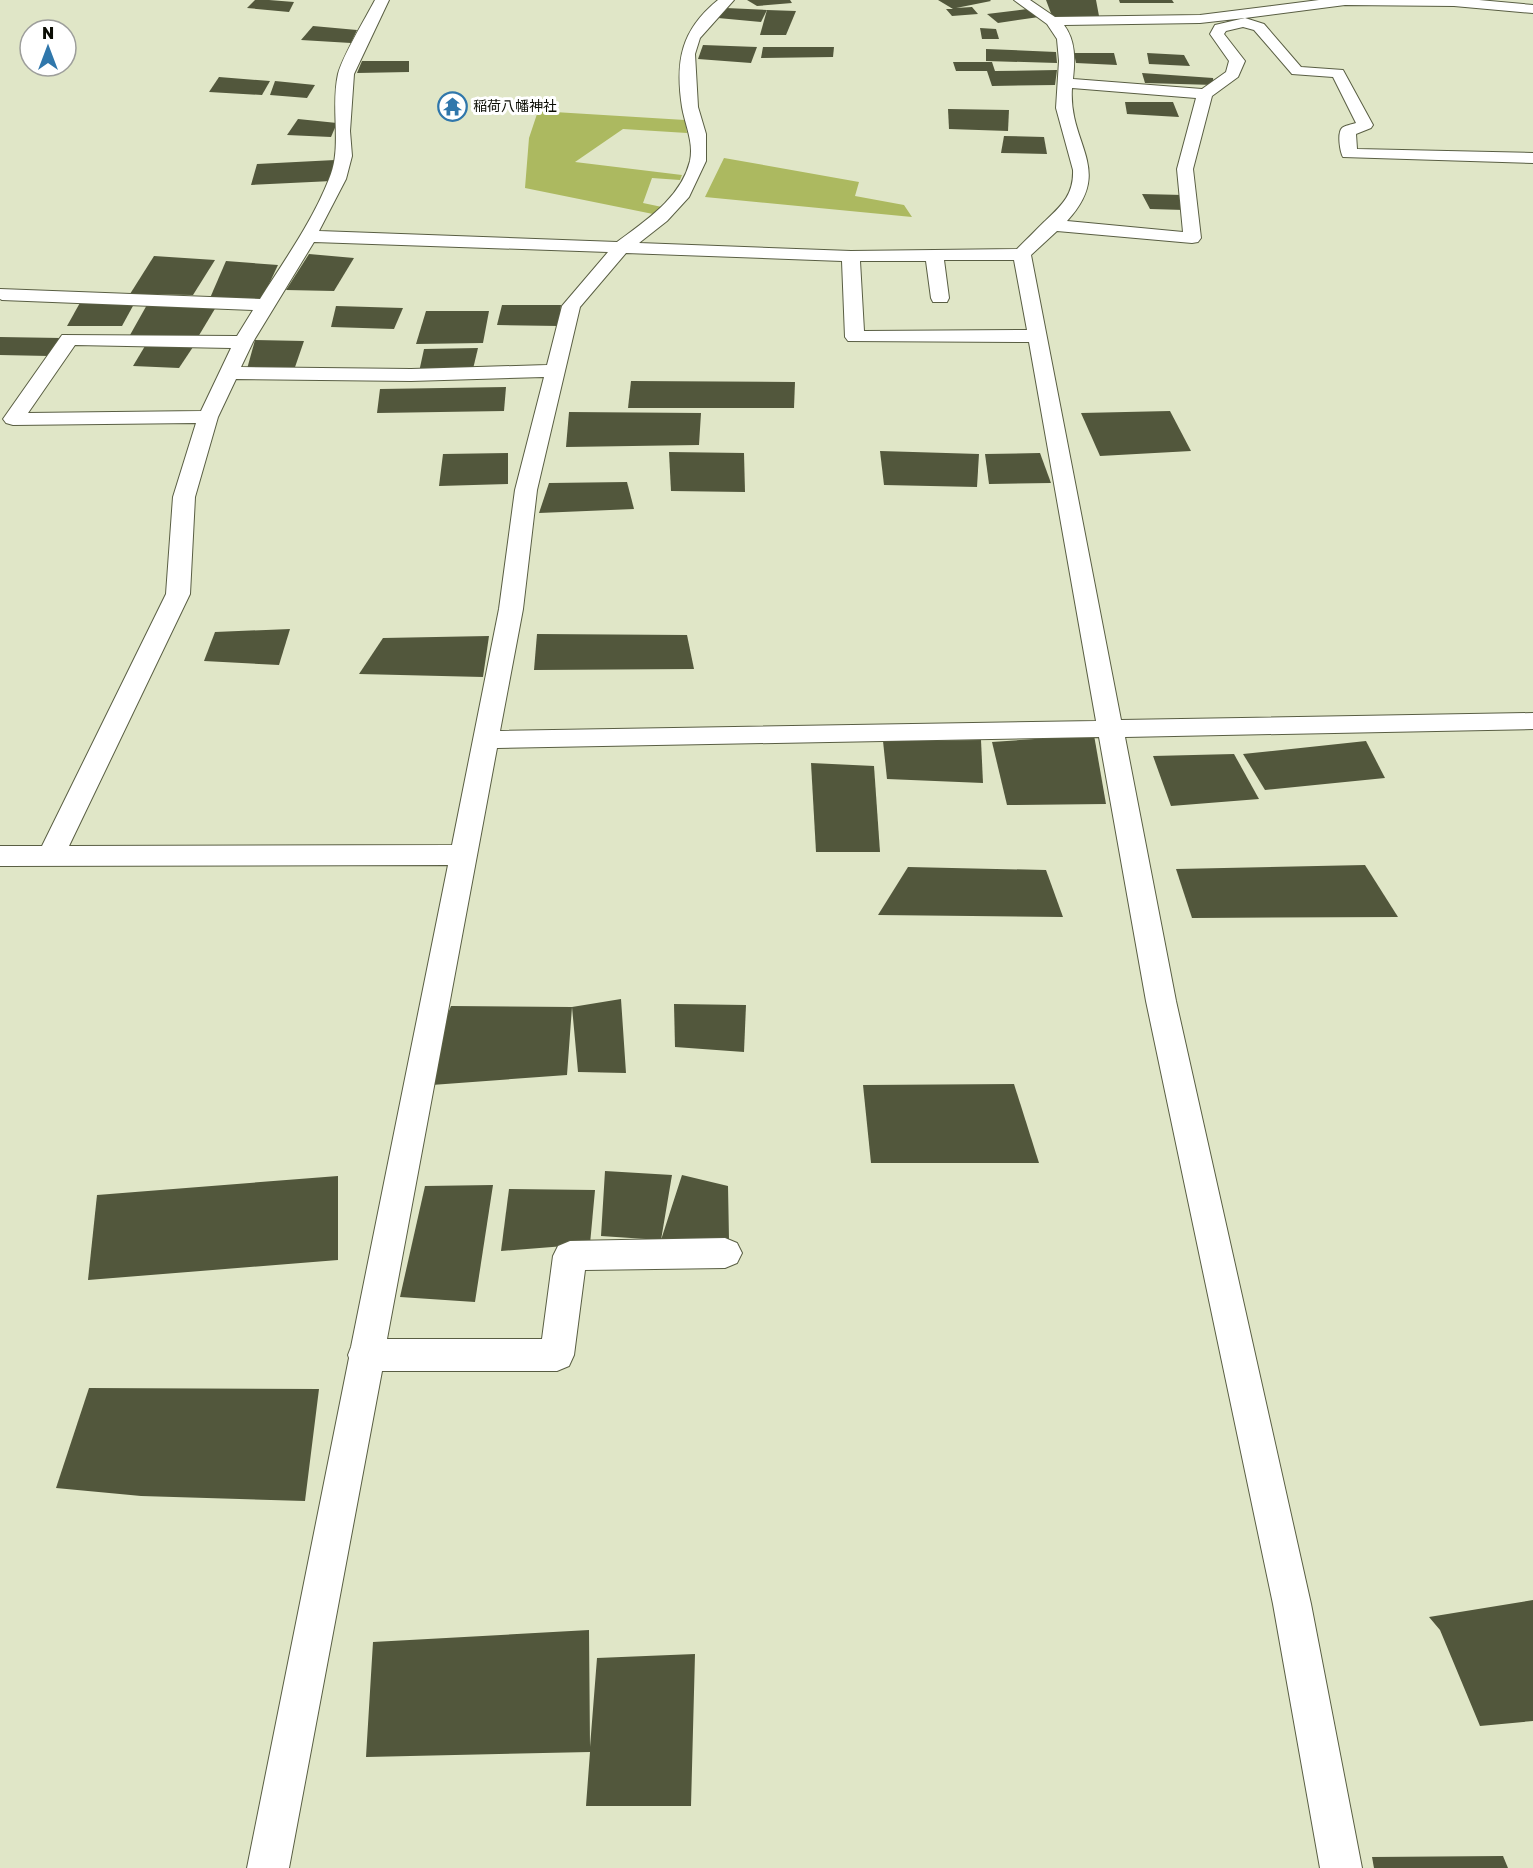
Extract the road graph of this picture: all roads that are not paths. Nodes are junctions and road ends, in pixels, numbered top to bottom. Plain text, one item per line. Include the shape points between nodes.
1 (382, 0) edge
2 (727, 0) edge
3 (1021, 0) edge
4 (1326, 1) edge
5 (1533, 9) edge
6 (1240, 13) edge
7 (1052, 21) junction
8 (1064, 83) junction
9 (1204, 94) junction
10 (1533, 158) edge
11 (1051, 225) junction
12 (308, 237) junction
13 (621, 248) junction
14 (1022, 254) junction
15 (851, 256) junction
16 (934, 256) junction
17 (2, 294) dead end
18 (940, 298) dead end
19 (265, 305) junction
20 (1038, 336) junction
21 (243, 342) junction
22 (556, 371) junction
23 (229, 373) junction
24 (208, 417) junction
25 (1533, 721) edge
26 (1110, 728) junction
27 (485, 740) junction
28 (51, 855) junction
29 (464, 855) junction
30 (0, 856) edge
31 (725, 1252) dead end
32 (365, 1355) junction
33 (268, 1868) edge
34 (1341, 1868) edge

1 - 12 street via 346,74 344,156 338,179
2 - 13 street via 693,37 688,54 698,161 683,193 662,217
3 - 7 street
4 - 5 street via 1409,0
4 - 6 street
6 - 7 street via 1200,19
6 - 9 street via 1217,34 1238,61 1233,74
6 - 10 street via 1259,27 1297,71 1338,73 1365,125 1348,131 1349,154
7 - 8 street via 1061,28 1067,46
8 - 9 street
8 - 11 street via 1066,128 1078,155 1082,179 1080,192
9 - 11 street via 1185,169 1192,238
11 - 14 street
12 - 13 street
12 - 19 street
13 - 15 street
13 - 22 street via 571,306
14 - 16 street
14 - 20 street
15 - 16 street
15 - 20 street via 855,337
16 - 18 street
17 - 19 street
19 - 21 street
20 - 26 street
21 - 23 street
21 - 24 street via 69,339 13,419
22 - 23 street via 411,375
22 - 27 street via 526,490 511,609
23 - 24 street
24 - 28 street via 184,497 178,594
25 - 26 street
26 - 27 street
26 - 34 street via 1161,1001 1292,1604
27 - 29 street
28 - 29 street
28 - 30 street
29 - 32 street
31 - 32 street via 570,1256 557,1355
32 - 33 street

